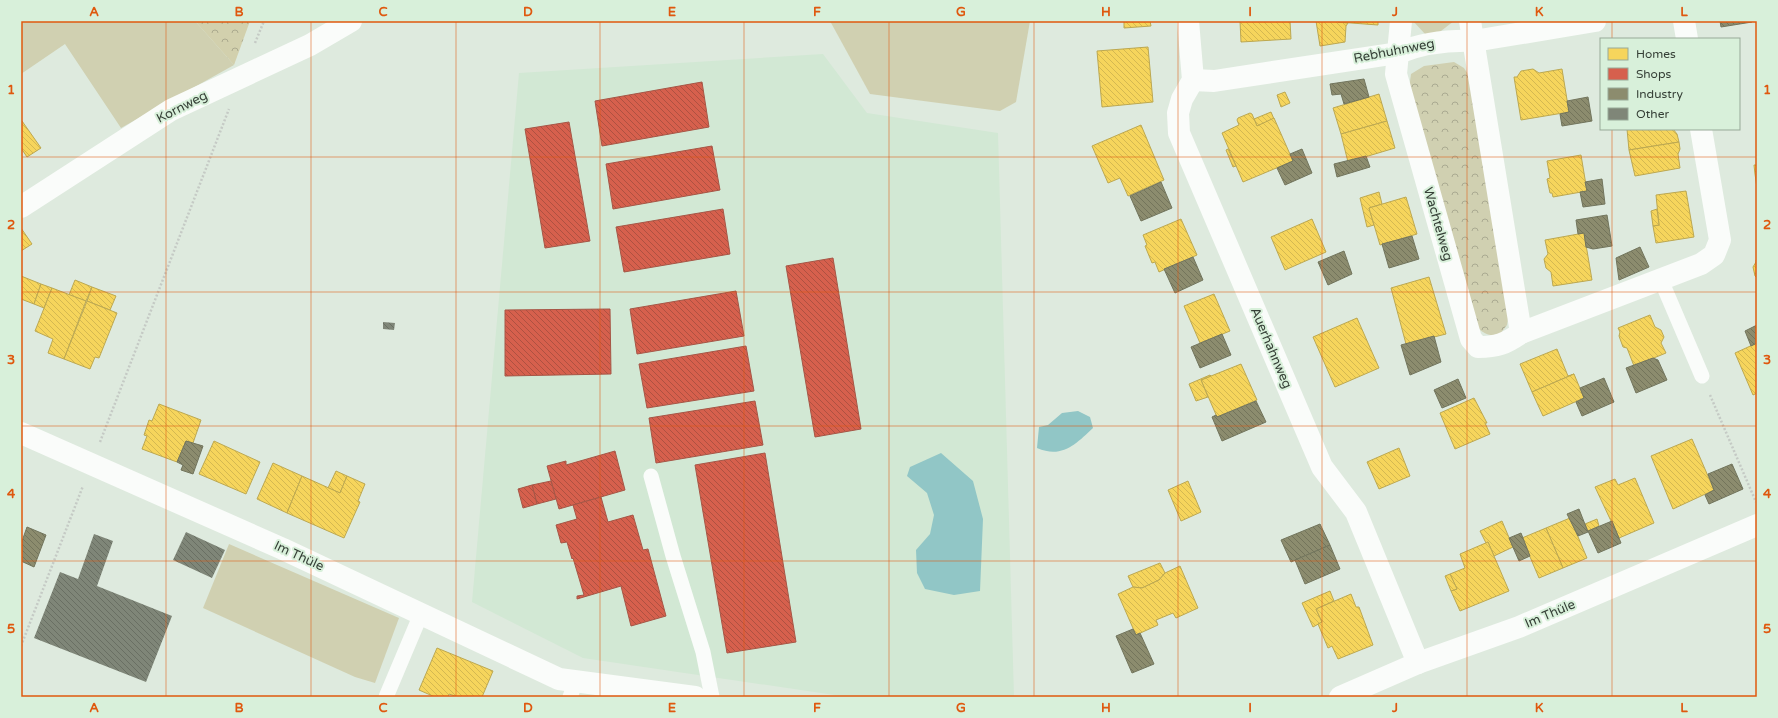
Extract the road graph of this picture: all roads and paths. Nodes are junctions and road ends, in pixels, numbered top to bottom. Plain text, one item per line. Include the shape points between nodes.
1 (264, 21) edge
2 (351, 21) edge
3 (1188, 21) edge
4 (1401, 21) edge
5 (1595, 21) edge
6 (1684, 21) edge
7 (1472, 31) edge
8 (1687, 38) edge
9 (255, 44) dead end
10 (1398, 53) junction
11 (242, 77) junction
12 (1193, 80) junction
13 (1701, 130) edge
14 (21, 207) edge
15 (1661, 280) junction
16 (1521, 334) junction
17 (1702, 376) joint
18 (21, 432) edge
19 (92, 465) junction
20 (651, 476) dead end
21 (1757, 504) edge
22 (1757, 526) edge
23 (421, 614) junction
24 (21, 646) edge
25 (1418, 663) junction
26 (573, 689) edge
27 (386, 697) edge
28 (695, 697) edge
29 (712, 697) edge
30 (1340, 697) edge

1 - 9 path
2 - 11 street, Kornweg
3 - 12 street
4 - 10 street, Wachtelweg
5 - 7 street, Rebhuhnweg
6 - 8 street
7 - 10 street, Rebhuhnweg via 1454,40 1415,46
7 - 16 street
10 - 12 street, Rebhuhnweg via 1214,81
10 - 16 street, Wachtelweg via 1396,74 1470,339 1478,347 1494,347
11 - 14 street, Kornweg via 171,110
11 - 19 path
12 - 25 street, Auerhahnweg via 1182,99 1178,113 1179,133 1322,467 1356,512
13 - 15 street, Wachtelweg via 1720,240 1714,255 1701,264
15 - 16 street, Wachtelweg
15 - 17 lane
17 - 21 path
18 - 19 street, Im Thüle
19 - 23 street, Im Thüle via 283,548
19 - 24 path
20 - 29 lane via 703,652
22 - 25 street, Im Thüle via 1519,627
23 - 26 street, Im Thüle via 559,679
23 - 27 lane
25 - 30 street, Im Thüle
26 - 28 street, Im Thüle

